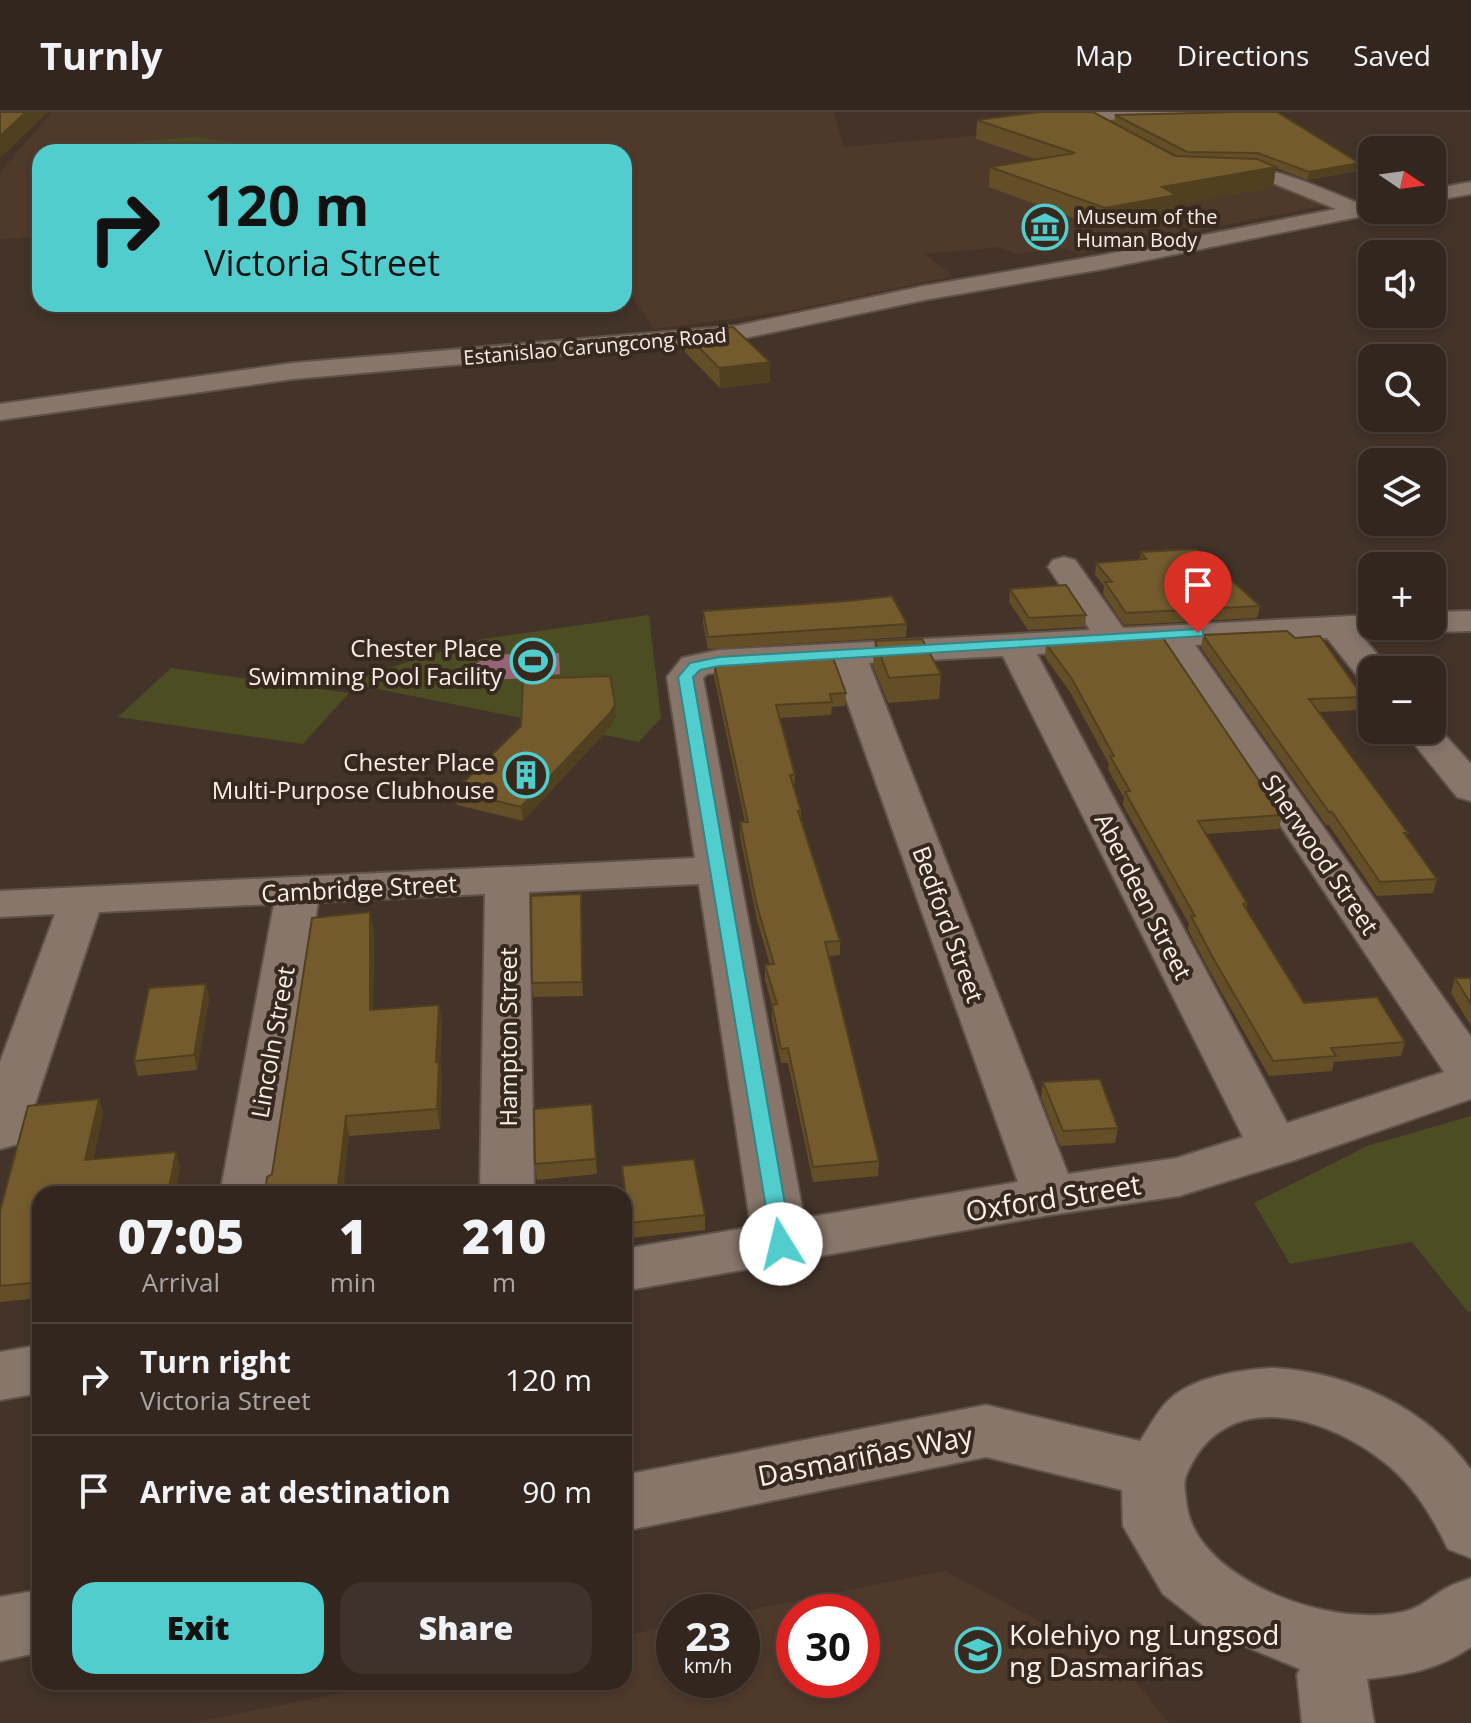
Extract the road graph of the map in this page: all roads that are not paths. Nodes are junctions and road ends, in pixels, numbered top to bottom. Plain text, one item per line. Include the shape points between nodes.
1 (1234, 112) edge
2 (1095, 113) edge
3 (1143, 150) edge
4 (1199, 171) edge
5 (1471, 188) edge
6 (1446, 192) edge
7 (1358, 206) edge
8 (1358, 210) edge
9 (0, 412) edge
10 (1064, 567) dead end
11 (1471, 621) edge
12 (1446, 622) edge
13 (1358, 626) edge
14 (1336, 627) junction
15 (1171, 635) junction
16 (1112, 638) junction
17 (1014, 643) junction
18 (847, 653) junction
19 (1360, 656) edge
20 (1434, 744) edge
21 (1471, 789) edge
22 (718, 870) junction
23 (507, 881) junction
24 (298, 890) junction
25 (81, 902) junction
26 (0, 904) edge
27 (1471, 1074) edge
28 (1471, 1081) edge
29 (0, 1131) edge
30 (1274, 1148) junction
31 (248, 1186) edge
32 (507, 1186) edge
33 (1050, 1196) junction
34 (781, 1244) junction
35 (632, 1269) edge
36 (32, 1370) edge
37 (0, 1376) edge
38 (1452, 1460) edge
39 (1152, 1471) junction
40 (632, 1501) edge
41 (1471, 1529) edge
42 (1471, 1609) edge
43 (32, 1623) edge
44 (0, 1629) edge
45 (1335, 1699) edge

1 - 2 street
2 - 3 street via 1093,124
4 - 7 street via 1257,170
5 - 6 street
8 - 9 street, Estanislao Carungcong Road via 736,333 293,371
10 - 16 street
11 - 12 street
13 - 14 street
14 - 15 street
14 - 19 street
15 - 16 street
15 - 27 street, Sherwood Street
16 - 17 street
17 - 18 street
17 - 30 street, Aberdeen Street
18 - 22 street via 719,661 695,666 685,677
18 - 33 street, Bedford Street
20 - 21 street
22 - 23 street, Cambridge Street
22 - 34 street
23 - 24 street, Cambridge Street
23 - 32 street, Hampton Street
24 - 25 street, Cambridge Street
24 - 31 street, Lincoln Street
25 - 26 street, Cambridge Street
25 - 29 street
28 - 30 street, Oxford Street
30 - 33 street, Oxford Street via 1179,1177
33 - 34 street, Oxford Street
34 - 35 street, Oxford Street
36 - 37 street
38 - 39 street via 1355,1411 1312,1397 1268,1393 1229,1399 1194,1414 1168,1439
38 - 41 street
39 - 40 street, Dasmariñas Way via 986,1431
39 - 45 street via 1151,1511 1163,1555 1189,1596 1229,1633
42 - 45 street via 1450,1641 1419,1664 1378,1675
43 - 44 street

